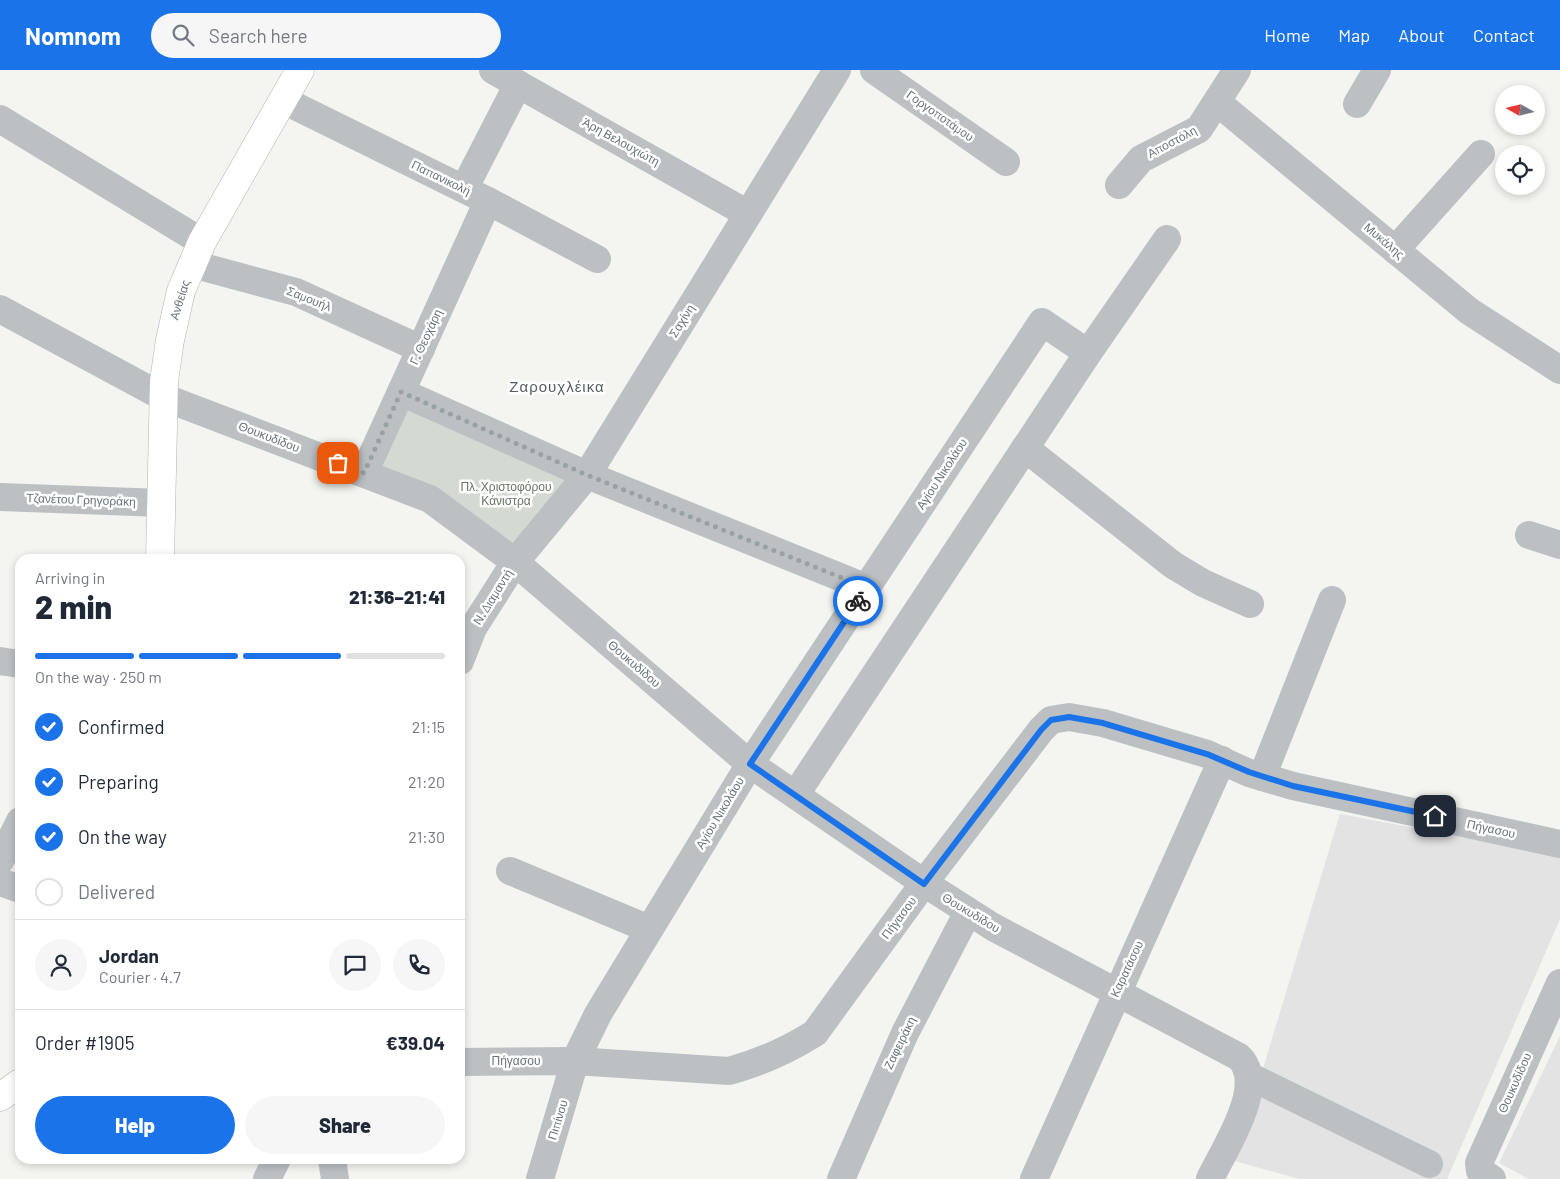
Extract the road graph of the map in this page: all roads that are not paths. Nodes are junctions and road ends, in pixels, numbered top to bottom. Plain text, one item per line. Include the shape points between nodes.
1 (300, 70) edge
2 (493, 70) edge
3 (837, 70) edge
4 (874, 70) edge
5 (1237, 70) edge
6 (1377, 70) edge
7 (518, 84) junction
8 (283, 100) junction
9 (1217, 102) junction
10 (1357, 104) dead end
11 (0, 119) edge
12 (1481, 154) dead end
13 (1006, 162) dead end
14 (1119, 185) dead end
15 (464, 189) junction
16 (488, 201) junction
17 (748, 214) junction
18 (1167, 238) dead end
19 (1395, 250) junction
20 (197, 253) junction
21 (596, 259) dead end
22 (0, 309) edge
23 (421, 349) junction
24 (1088, 353) junction
25 (1560, 370) edge
26 (401, 392) junction
27 (164, 397) junction
28 (1025, 448) junction
29 (364, 473) junction
30 (587, 475) junction
31 (0, 497) edge
32 (162, 503) junction
33 (1529, 535) dead end
34 (1560, 545) edge
35 (160, 554) edge
36 (515, 562) junction
37 (867, 588) junction
38 (1332, 600) dead end
39 (1250, 604) dead end
40 (465, 649) edge
41 (0, 661) edge
42 (15, 663) edge
43 (1222, 760) junction
44 (750, 764) junction
45 (1262, 777) junction
46 (796, 794) junction
47 (15, 831) edge
48 (1560, 844) edge
49 (0, 861) edge
50 (510, 871) dead end
51 (0, 882) edge
52 (924, 884) junction
53 (15, 887) edge
54 (968, 912) junction
55 (649, 929) junction
56 (1560, 983) edge
57 (1116, 992) junction
58 (465, 1062) edge
59 (576, 1062) junction
60 (1248, 1070) junction
61 (274, 1164) edge
62 (333, 1164) edge
63 (1429, 1164) dead end
64 (267, 1179) edge
65 (335, 1179) edge
66 (540, 1179) edge
67 (841, 1179) edge
68 (1034, 1179) edge
69 (1210, 1179) edge
70 (1492, 1179) edge

1 - 8 main road, Ανθείας
2 - 7 street, Άρη Βελουχιώτη
3 - 17 street, Σαχίνη
4 - 13 street, Γοργοποτάμου
5 - 9 street, Αποστόλη
6 - 10 street
7 - 15 street
7 - 17 street, Άρη Βελουχιώτη
8 - 15 street, Παπανικολή
8 - 20 main road, Ανθείας
9 - 14 street, Αποστόλη via 1199,129 1141,158
9 - 19 street, Μυκάλης
11 - 20 street, Σαμουήλ
12 - 19 street
15 - 16 street, Παπανικολή
16 - 21 street, Παπανικολή
16 - 23 street, Γ. Θεοχάρη
17 - 30 street, Σαχίνη
18 - 24 street
19 - 25 street, Μυκάλης via 1469,311
20 - 23 street, Σαμουήλ via 296,292
20 - 27 main road, Ανθείας via 181,291 173,322
22 - 27 street, Θουκυδίδου
23 - 26 street, Γ. Θεοχάρη
24 - 28 street
24 - 37 street, Αγίου Νικολάου via 1042,322
26 - 29 street, Γ. Θεοχάρη
26 - 30 street
27 - 29 street, Θουκυδίδου
27 - 32 main road, Ανθείας
28 - 39 street via 1173,565
28 - 46 street
29 - 36 street, Θουκυδίδου via 430,499
30 - 36 street, Σαχίνη
30 - 37 street
31 - 32 street, Τζανέτου Γρηγοράκη
32 - 35 main road, Ανθείας
33 - 34 street
36 - 40 street, Ν. Διαμαντή via 474,628
36 - 44 street, Θουκυδίδου
37 - 44 street, Αγίου Νικολάου
38 - 45 street
41 - 42 street
43 - 45 street, Πήγασου
43 - 52 street, Πήγασου via 1103,723 1069,717 1051,720
43 - 57 street, Καρατάσου
44 - 46 street, Θουκυδίδου
44 - 55 street, Αγίου Νικολάου
45 - 48 street, Πήγασου
46 - 52 street, Θουκυδίδου
47 - 49 street
50 - 55 street
51 - 53 street
52 - 54 street, Θουκυδίδου
52 - 59 street, Πήγασου via 815,1033 798,1044 729,1071
54 - 57 street, Θουκυδίδου
54 - 67 street, Ζαφειράκη via 905,1033
55 - 59 street, Αγίου Νικολάου via 598,1014
56 - 70 street, Θουκυδίδου via 1479,1162 1480,1170
57 - 60 street, Θουκυδίδου via 1231,1052
57 - 68 street, Καρατάσου
58 - 59 street, Πήγασου
59 - 66 street, Πιπίνου
60 - 63 street, Θουκυδίδου
60 - 69 street via 1250,1085 1242,1113
61 - 64 street
62 - 65 street

